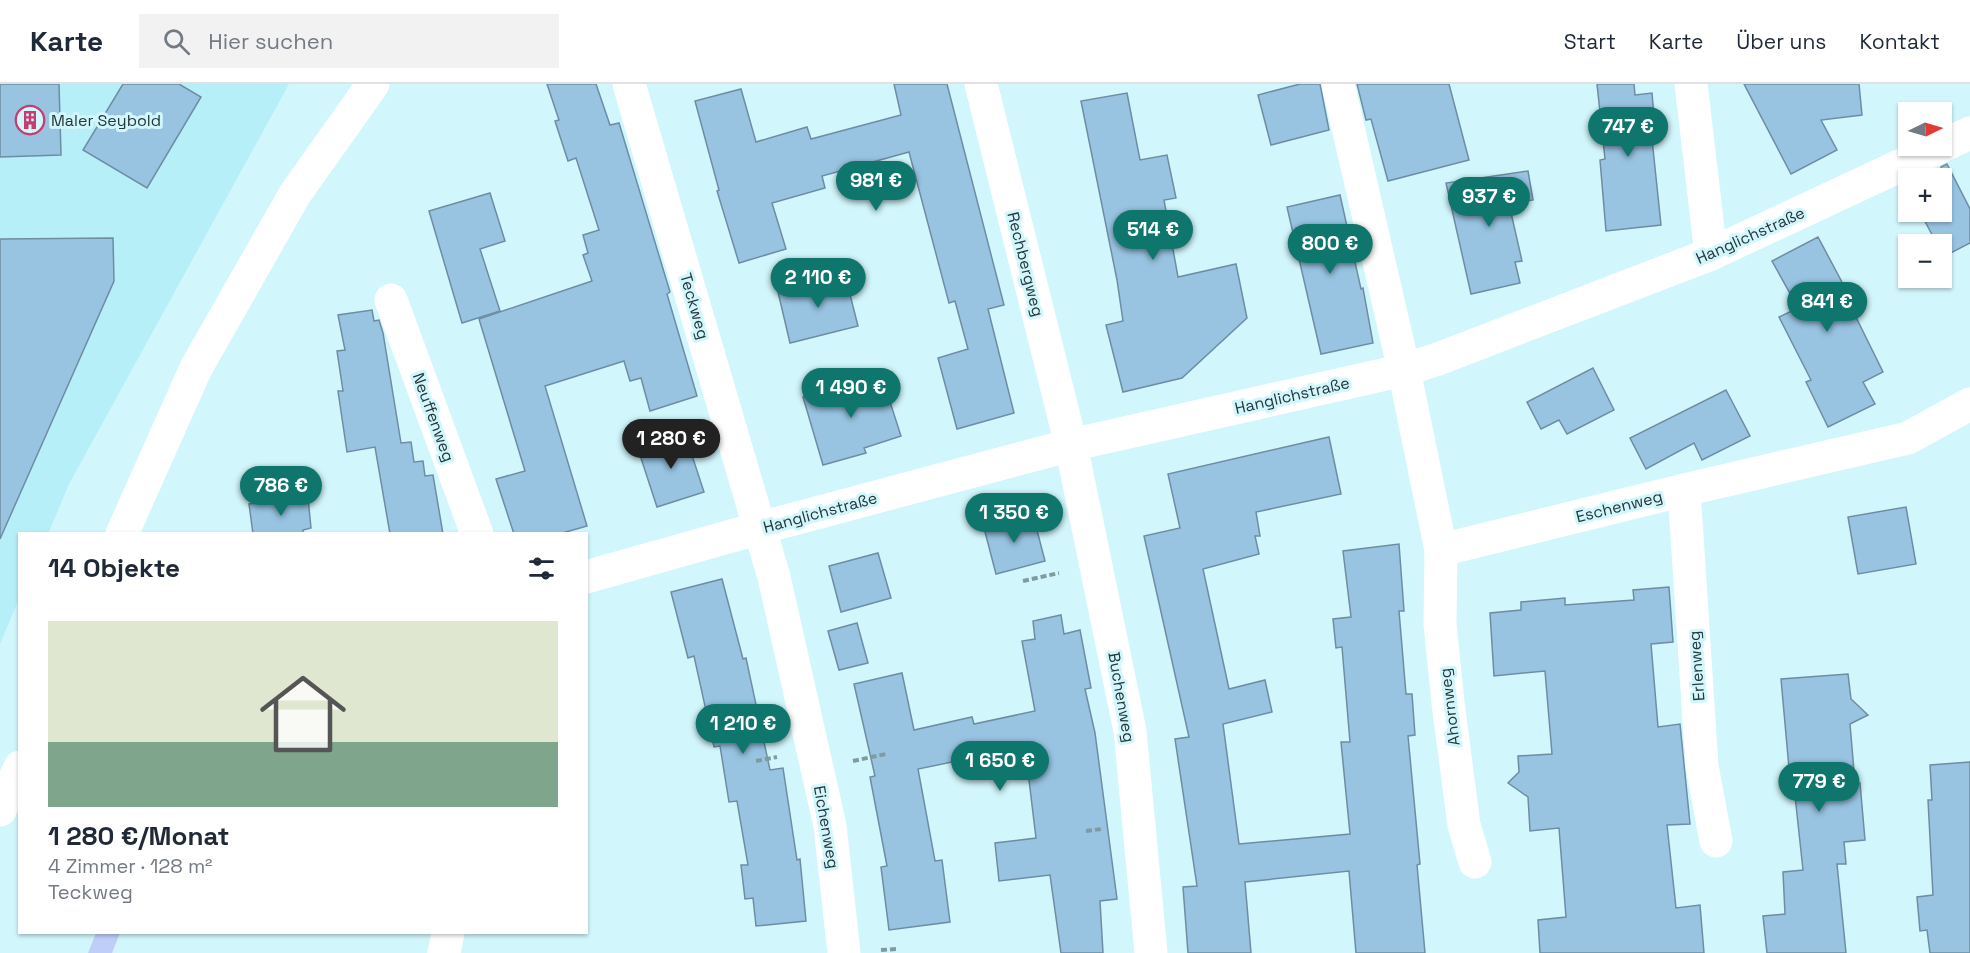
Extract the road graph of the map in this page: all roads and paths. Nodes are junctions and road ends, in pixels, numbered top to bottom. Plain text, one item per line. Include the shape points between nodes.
1 (373, 84) edge
2 (629, 84) edge
3 (981, 84) edge
4 (1338, 84) edge
5 (1691, 84) edge
6 (1970, 133) edge
7 (1711, 254) junction
8 (392, 300) dead end
9 (1404, 370) junction
10 (1970, 404) edge
11 (1071, 445) junction
12 (1684, 490) junction
13 (760, 528) junction
14 (123, 532) edge
15 (476, 532) edge
16 (1441, 550) junction
17 (588, 576) edge
18 (18, 771) edge
19 (0, 810) edge
20 (1716, 841) dead end
21 (1475, 862) dead end
22 (448, 934) edge
23 (444, 953) edge
24 (844, 953) edge
25 (1151, 953) edge

1 - 14 street via 295,194 196,368
2 - 13 street, Teckweg
3 - 11 street, Rechbergweg
4 - 9 street
5 - 7 street
6 - 7 street, Hanglichstraße
7 - 9 street, Hanglichstraße
8 - 15 street, Neuffenweg
9 - 11 street, Hanglichstraße
9 - 16 street
10 - 12 street, Eschenweg via 1908,438
11 - 13 street, Hanglichstraße
11 - 25 street, Buchenweg via 1130,731
12 - 16 street, Eschenweg
12 - 20 street, Erlenweg via 1702,759
13 - 17 street, Hanglichstraße
13 - 24 street, Eichenweg via 830,826
16 - 21 street, Ahornweg via 1440,624 1448,703 1464,825
18 - 19 street
22 - 23 street

